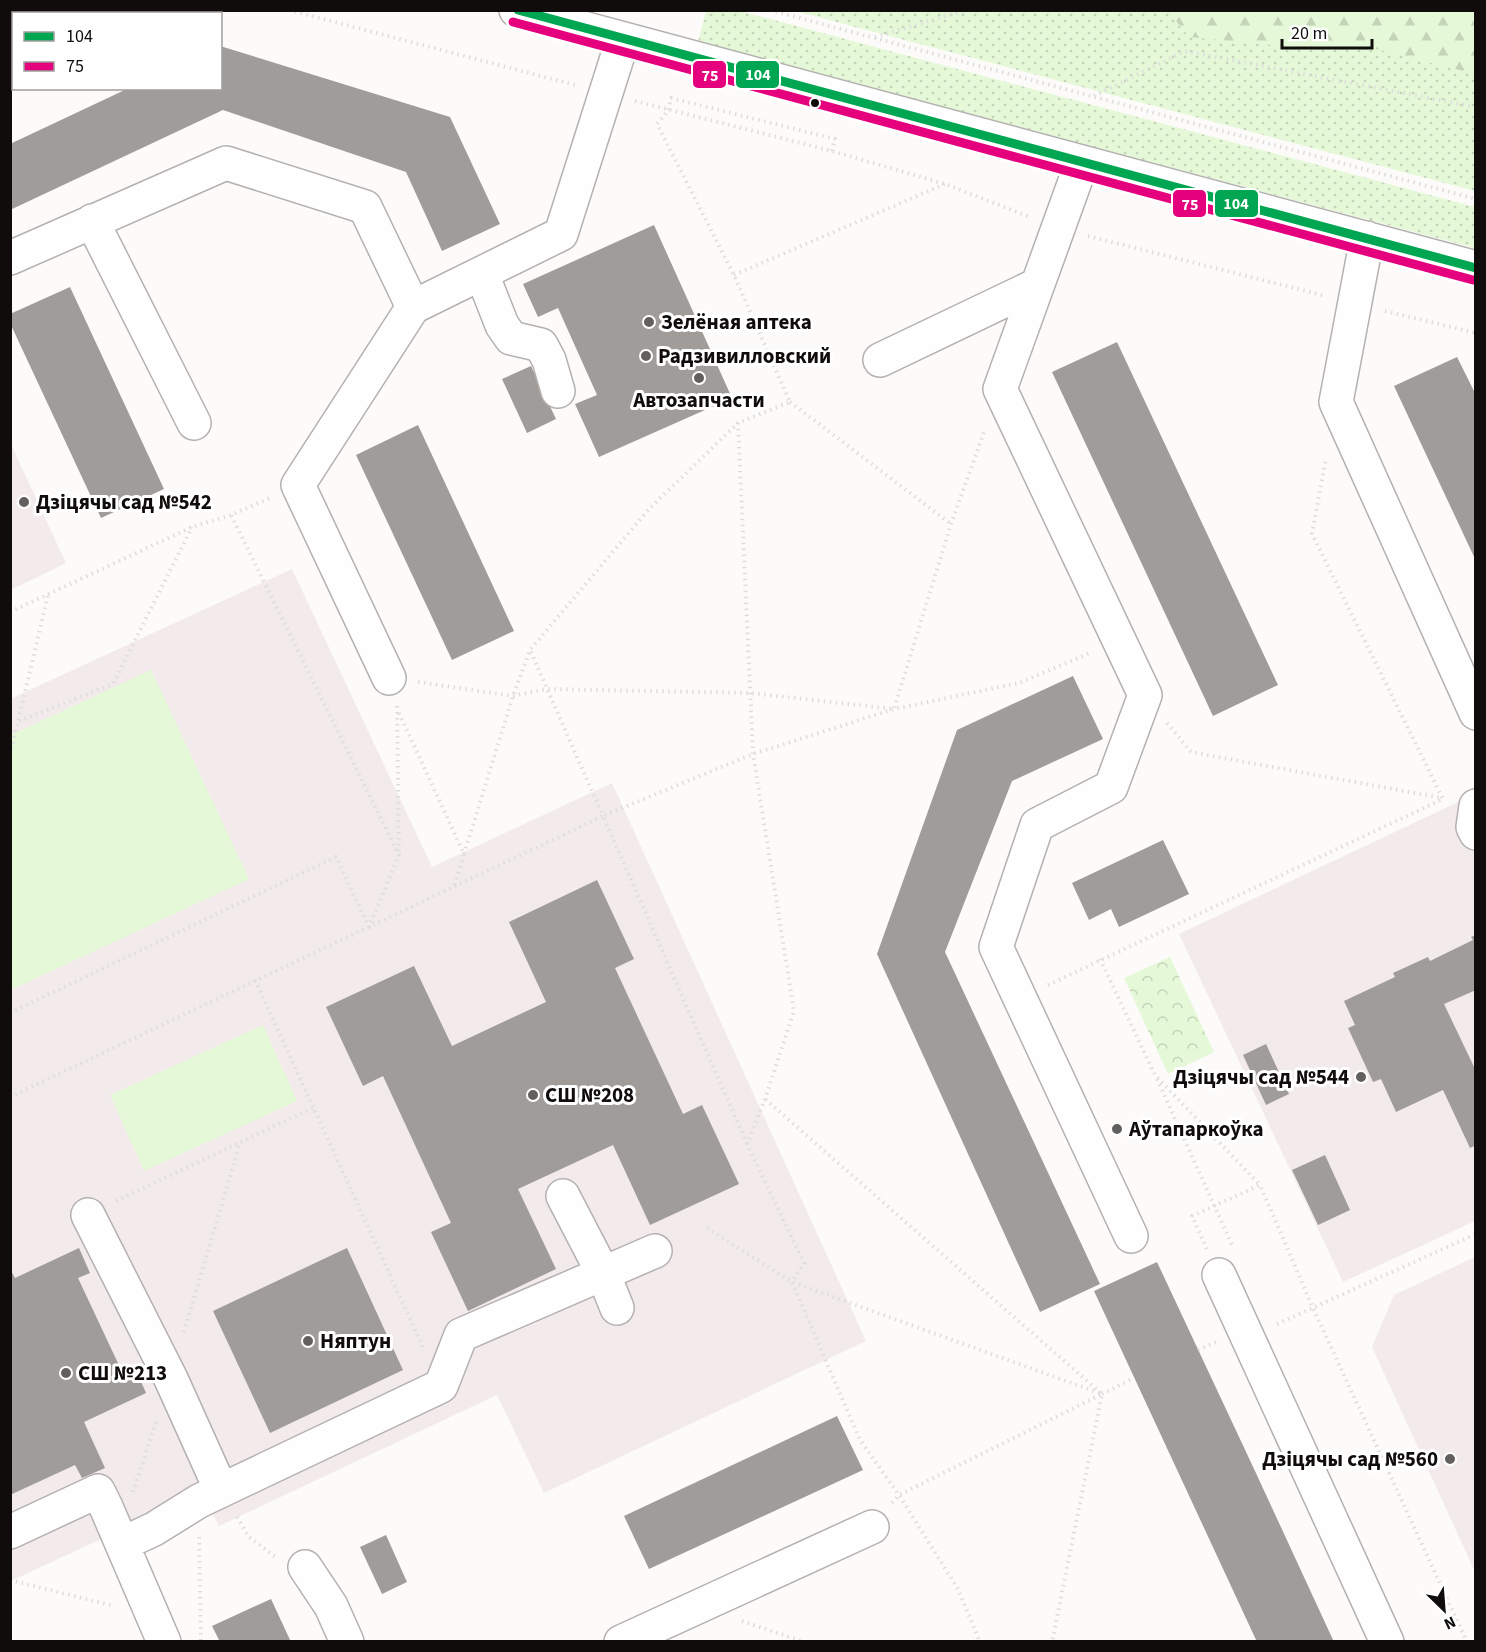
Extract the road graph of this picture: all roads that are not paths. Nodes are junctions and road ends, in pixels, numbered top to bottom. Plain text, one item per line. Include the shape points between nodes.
1 (516, 10) edge
2 (623, 39) junction
3 (1082, 162) junction
4 (92, 221) junction
5 (1367, 238) junction
6 (10, 258) edge
7 (1476, 267) edge
8 (482, 274) junction
9 (1037, 285) junction
10 (412, 307) junction
11 (880, 360) dead end
12 (558, 391) dead end
13 (194, 423) dead end
14 (389, 678) road end
15 (1476, 713) edge
16 (1476, 806) edge
17 (1476, 833) edge
18 (563, 1196) dead end
19 (88, 1215) road end
20 (1131, 1236) dead end
21 (655, 1251) dead end
22 (1227, 1263) road end
23 (603, 1273) junction
24 (617, 1308) dead end
25 (210, 1496) junction
26 (872, 1527) road end
27 (10, 1532) edge
28 (122, 1544) junction
29 (291, 1563) road end
30 (158, 1629) edge
31 (347, 1641) edge
32 (621, 1641) edge
33 (1387, 1641) edge

1 - 2 street
2 - 3 street
2 - 8 street via 561,234
3 - 5 street
3 - 9 street
4 - 6 street
4 - 10 street via 226,163 365,207
4 - 13 street
5 - 7 street
5 - 15 street via 1336,402
8 - 10 street
8 - 12 street via 502,325 511,338 541,345
9 - 11 street
9 - 20 street via 999,389 1144,695 1111,787 1037,825 996,947
10 - 14 street via 298,485
16 - 17 street
18 - 23 street
19 - 25 street via 171,1379
21 - 23 street
22 - 33 street via 1248,1337
23 - 24 street
23 - 25 street via 460,1335 441,1386
25 - 28 street
26 - 32 street
27 - 28 street via 98,1491
28 - 30 street
29 - 31 street via 331,1606

